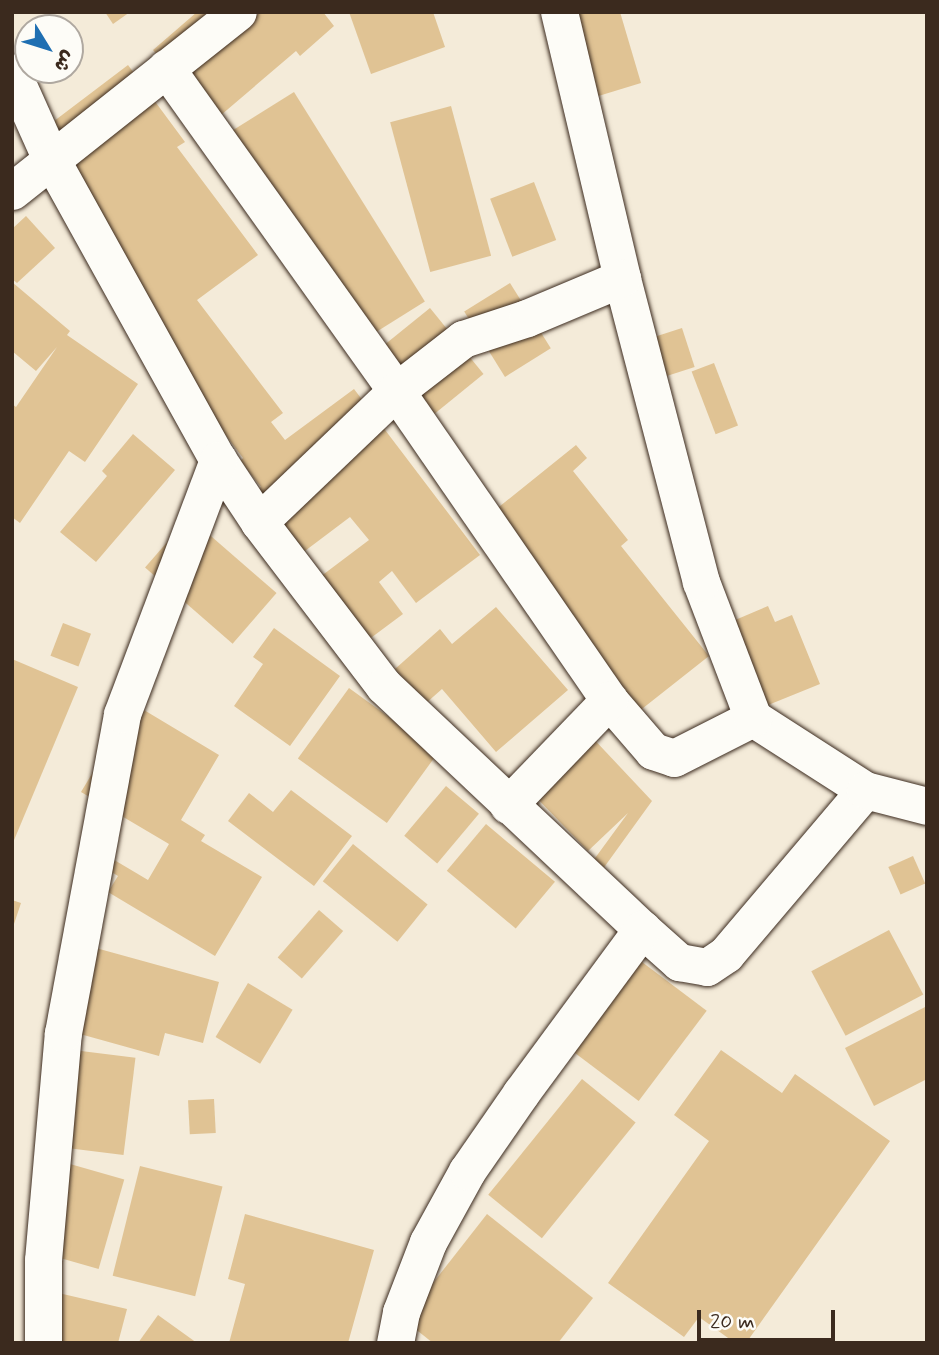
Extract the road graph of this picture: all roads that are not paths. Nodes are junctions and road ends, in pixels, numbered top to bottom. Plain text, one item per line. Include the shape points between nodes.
1 (238, 12) edge
2 (559, 12) edge
3 (166, 68) junction
4 (12, 72) edge
5 (51, 159) junction
6 (12, 191) edge
7 (622, 278) junction
8 (396, 391) junction
9 (218, 460) junction
10 (259, 523) junction
11 (609, 700) junction
12 (753, 718) junction
13 (864, 790) junction
14 (508, 805) junction
15 (927, 806) edge
16 (642, 929) junction
17 (43, 1343) edge
18 (395, 1343) edge

1 - 3 street
2 - 7 street
3 - 5 street
3 - 8 street
4 - 5 street
5 - 6 street
5 - 9 street
7 - 8 street via 463,339
7 - 12 street via 701,582
8 - 10 street
8 - 11 street
9 - 10 street
9 - 17 street via 120,727 63,1033 43,1260
10 - 14 street via 384,686
11 - 12 street via 653,751 674,758
11 - 14 street
12 - 13 street
13 - 15 street
13 - 16 street via 718,961 707,967 679,962
14 - 16 street
16 - 18 street via 467,1171 428,1241 401,1311

